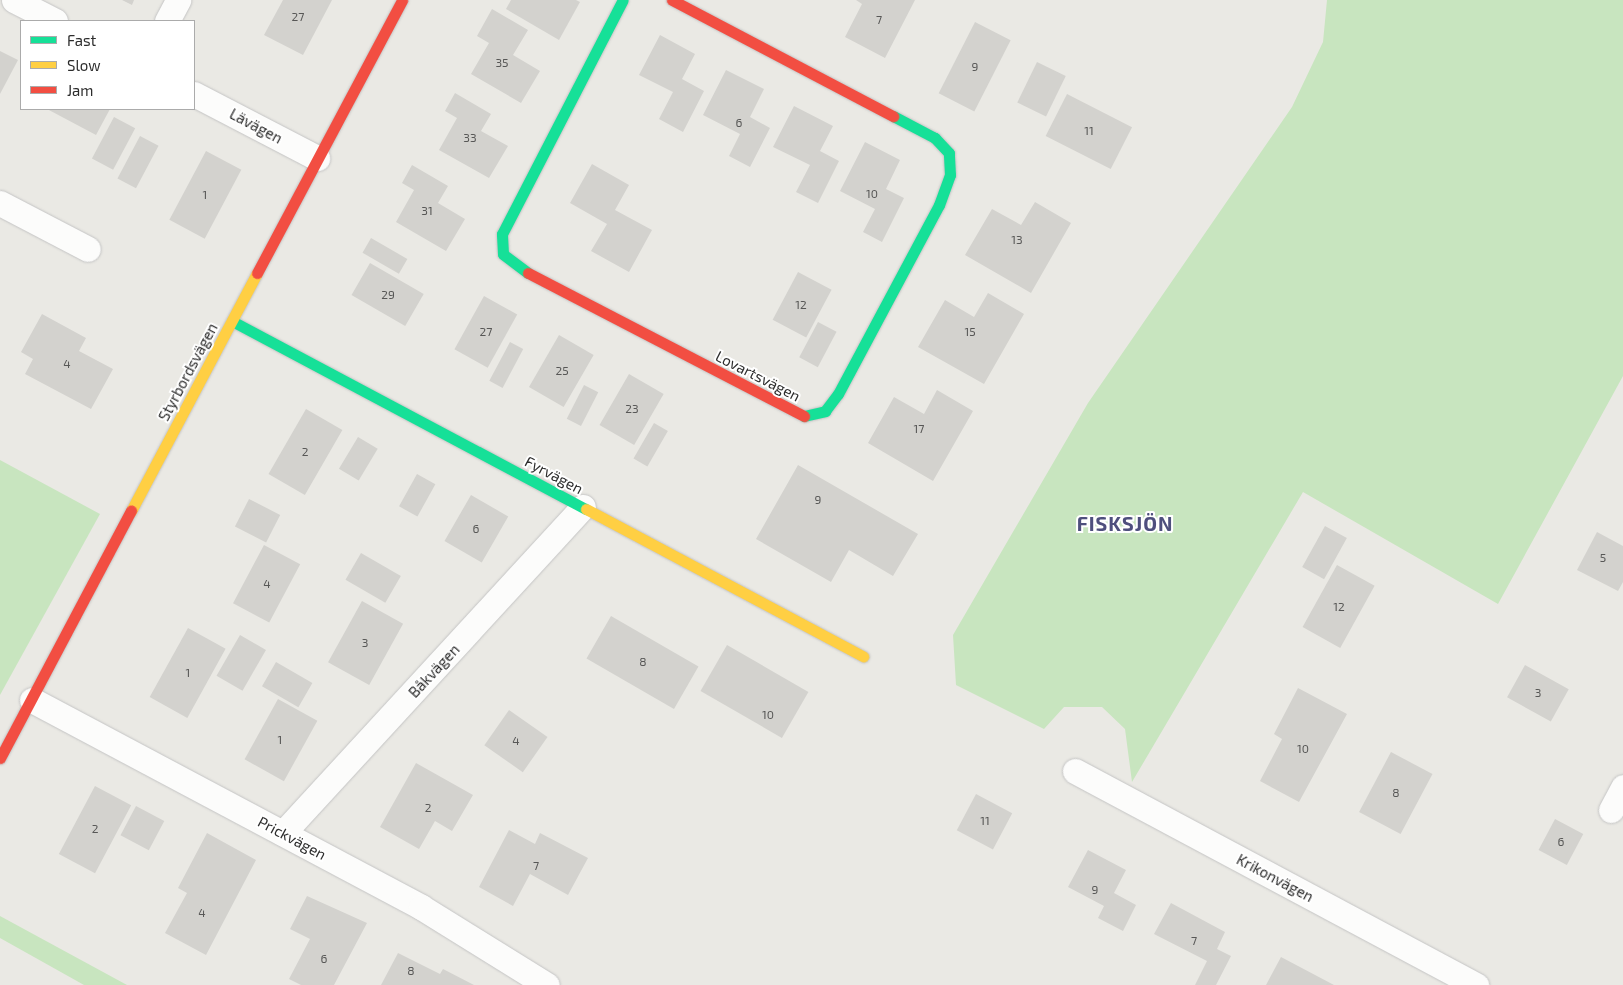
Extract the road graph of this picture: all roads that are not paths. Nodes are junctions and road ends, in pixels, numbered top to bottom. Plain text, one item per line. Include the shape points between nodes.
1 (14, 0) edge
2 (178, 0) edge
3 (402, 0) edge
4 (623, 0) edge
5 (672, 0) edge
6 (53, 20) edge
7 (167, 20) edge
8 (195, 95) edge
9 (317, 158) junction
10 (0, 203) edge
11 (88, 249) dead end
12 (232, 321) junction
13 (582, 507) junction
14 (863, 656) dead end
15 (32, 700) junction
16 (0, 758) edge
17 (1075, 771) dead end
18 (1623, 787) edge
19 (1611, 810) dead end
20 (283, 833) junction
21 (547, 985) edge
22 (1476, 985) edge

1 - 6 street
2 - 7 street
3 - 9 street, Styrbordsvägen
4 - 5 street, Lovartsvägen via 512,211 502,234 502,254 518,267 774,403 804,416 825,411 838,394 939,205 950,175 949,153 935,138
8 - 9 street, Lävägen
9 - 12 street, Styrbordsvägen
10 - 11 street
12 - 13 street, Fyrvägen
12 - 15 street, Styrbordsvägen
13 - 14 street, Fyrvägen
13 - 20 street, Båkvägen
15 - 16 street, Styrbordsvägen
15 - 20 street, Prickvägen
17 - 22 street, Krikonvägen
18 - 19 street
20 - 21 street, Prickvägen via 421,907

